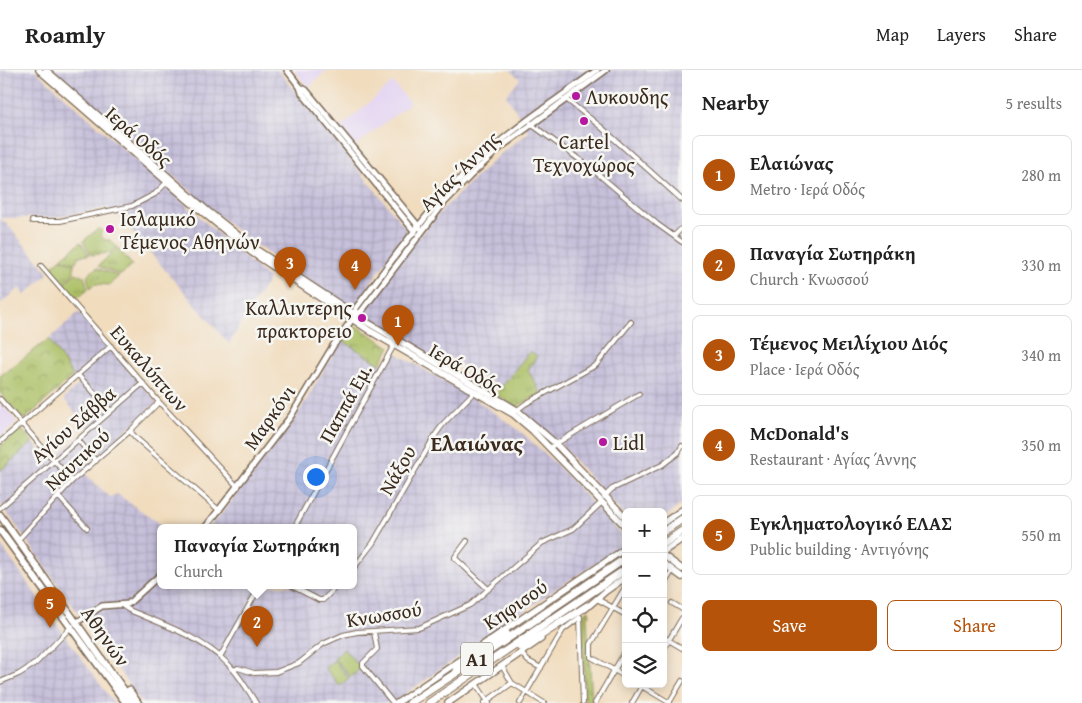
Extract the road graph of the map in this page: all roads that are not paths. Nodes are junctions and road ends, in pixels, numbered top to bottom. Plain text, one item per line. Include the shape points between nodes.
1 (39, 70) edge
2 (46, 70) edge
3 (287, 70) edge
4 (596, 70) edge
5 (606, 70) edge
6 (566, 99) junction
7 (530, 121) junction
8 (166, 182) junction
9 (682, 200) edge
10 (32, 221) dead end
11 (682, 228) edge
12 (418, 230) junction
13 (674, 236) junction
14 (682, 242) edge
15 (40, 266) dead end
16 (354, 317) junction
17 (631, 322) dead end
18 (394, 345) junction
19 (111, 346) junction
20 (78, 375) junction
21 (143, 383) junction
22 (475, 391) junction
23 (639, 394) dead end
24 (0, 398) edge
25 (159, 402) junction
26 (111, 411) junction
27 (515, 412) junction
28 (21, 424) junction
29 (130, 431) junction
30 (78, 440) junction
31 (0, 442) edge
32 (555, 443) junction
33 (682, 446) edge
34 (549, 448) junction
35 (54, 461) junction
36 (96, 461) junction
37 (72, 482) junction
38 (238, 487) junction
39 (58, 496) junction
40 (602, 500) junction
41 (0, 508) edge
42 (682, 510) edge
43 (220, 511) junction
44 (0, 515) edge
45 (622, 515) edge
46 (682, 519) edge
47 (667, 520) edge
48 (622, 522) edge
49 (209, 524) edge
50 (296, 524) edge
51 (87, 528) dead end
52 (667, 529) edge
53 (0, 530) edge
54 (682, 531) edge
55 (18, 540) junction
56 (467, 541) dead end
57 (667, 542) edge
58 (678, 542) edge
59 (667, 550) edge
60 (622, 553) edge
61 (622, 553) edge
62 (667, 557) edge
63 (673, 563) junction
64 (357, 564) edge
65 (667, 566) edge
66 (682, 569) edge
67 (673, 570) junction
68 (622, 572) edge
69 (682, 577) edge
70 (157, 578) edge
71 (622, 580) edge
72 (667, 580) edge
73 (258, 589) edge
74 (297, 589) edge
75 (333, 589) edge
76 (488, 589) junction
77 (622, 592) edge
78 (597, 599) junction
79 (551, 600) junction
80 (672, 603) dead end
81 (123, 606) junction
82 (587, 606) junction
83 (612, 608) junction
84 (682, 609) edge
85 (622, 613) edge
86 (581, 615) junction
87 (682, 618) edge
88 (77, 622) junction
89 (680, 626) edge
90 (70, 627) junction
91 (524, 628) junction
92 (374, 632) junction
93 (500, 638) junction
94 (669, 640) junction
95 (667, 643) edge
96 (682, 648) edge
97 (521, 652) junction
98 (220, 656) junction
99 (622, 657) edge
100 (493, 661) junction
101 (502, 665) junction
102 (541, 668) junction
103 (110, 669) junction
104 (234, 670) junction
105 (614, 670) junction
106 (105, 675) junction
107 (622, 675) edge
108 (682, 681) edge
109 (0, 682) edge
110 (512, 683) junction
111 (476, 684) junction
112 (640, 688) edge
113 (646, 688) edge
114 (526, 692) junction
115 (487, 702) edge
116 (541, 702) edge
117 (121, 703) edge
118 (126, 703) edge
119 (133, 703) edge
120 (138, 703) edge
121 (256, 703) edge
122 (393, 703) edge
123 (397, 703) edge
124 (410, 703) edge
125 (429, 703) edge
126 (448, 703) edge
127 (520, 703) edge
128 (583, 703) edge
129 (595, 703) edge
130 (632, 703) edge
131 (670, 703) edge

1 - 8 main road, Ιερά Οδός
2 - 16 main road, Ιερά Οδός via 239,237
3 - 12 street
4 - 7 street, Αγίας Άννης
5 - 6 street, Αγίας Άννης
6 - 7 street, Αγίας Άννης
6 - 9 street
7 - 12 street, Αγίας Άννης via 494,146 451,188
7 - 13 street
8 - 10 street via 154,194 132,206 60,220
8 - 16 main road, Ιερά Οδός via 250,252
11 - 13 street
12 - 16 street, Αγίας Άννης via 356,308
13 - 14 street
15 - 19 street, Ευκαλύπτων
16 - 18 main road, Ιερά Οδός
16 - 27 main road, Ιερά Οδός
16 - 38 street, Μαρκόνι via 291,416
17 - 27 street via 596,365
18 - 22 main road, Ιερά Οδός
18 - 50 street, Παππά Εμ.
19 - 20 street
19 - 21 street, Ευκαλύπτων
20 - 26 street
20 - 28 street
21 - 25 street, Ευκαλύπτων
21 - 26 street, Αγίου Σάββα
22 - 27 main road, Ιερά Οδός
22 - 64 street, Νάξου via 440,429 373,543
23 - 32 street
24 - 28 street
25 - 29 street, Ναυτικού
25 - 38 street, Ευκαλύπτων
26 - 30 street, Αγίου Σάββα
27 - 32 main road, Ιερά Οδός
27 - 34 main road, Ιερά Οδός
28 - 31 street
28 - 35 street
29 - 36 street, Ναυτικού
29 - 43 street
30 - 35 street, Αγίου Σάββα
30 - 36 street
32 - 34 street
32 - 40 main road, Ιερά Οδός
33 - 40 street, Κνωσσού via 670,459 612,490
34 - 40 main road, Ιερά Οδός
35 - 37 street
35 - 41 street, Αγίου Σάββα
36 - 37 street, Ναυτικού
37 - 39 street, Ναυτικού
38 - 43 street, Μαρκόνι
39 - 51 street
39 - 55 street, Ναυτικού
40 - 45 main road, Ιερά Οδός
40 - 48 main road, Ιερά Οδός
40 - 76 street, Κνωσσού via 573,529 542,543
42 - 47 main road
43 - 49 street, Μαρκόνι
44 - 55 highway, Αθηνών
46 - 52 highway
53 - 90 highway, Αθηνών
54 - 57 highway
55 - 88 highway, Αθηνών
56 - 76 street via 455,558
58 - 59 main road
58 - 63 main road via 670,554
60 - 79 main road, Κηφισού
61 - 91 highway, Α1
62 - 63 main road
63 - 66 main road
65 - 67 main road
67 - 69 main road
67 - 72 street
68 - 100 highway, Α1
70 - 81 street
71 - 78 main road
73 - 98 street
74 - 75 street via 319,600
76 - 92 street, Κνωσσού via 470,605 419,628
77 - 83 street
78 - 82 main road
78 - 83 street
79 - 93 main road
79 - 123 main road, Κηφισού
80 - 84 street
81 - 88 street via 102,606
81 - 98 street via 177,629
82 - 86 main road
82 - 100 highway
83 - 85 street
83 - 105 street via 591,644 591,657
86 - 97 main road
86 - 102 street via 563,630
86 - 128 street
87 - 89 street
88 - 90 street
88 - 103 highway, Αθηνών
89 - 94 street
90 - 106 highway, Αθηνών
90 - 109 street via 36,663
91 - 93 highway
91 - 124 highway, Α1
92 - 104 street, Κνωσσού via 343,635 323,644 299,663 276,672
92 - 122 street via 377,649 363,666
93 - 124 main road
94 - 95 street
94 - 96 street
97 - 101 main road
97 - 102 street via 528,661
98 - 104 street
99 - 105 street
100 - 125 highway, Α1
101 - 110 street
101 - 111 main road
102 - 114 street
103 - 119 highway, Αθηνών
103 - 120 highway
104 - 121 street
105 - 107 street
105 - 129 street
106 - 117 highway
106 - 118 highway, Αθηνών
108 - 131 street
110 - 114 street
110 - 115 street
111 - 115 street
111 - 126 main road
112 - 130 street
113 - 131 street
114 - 116 street
114 - 127 street

